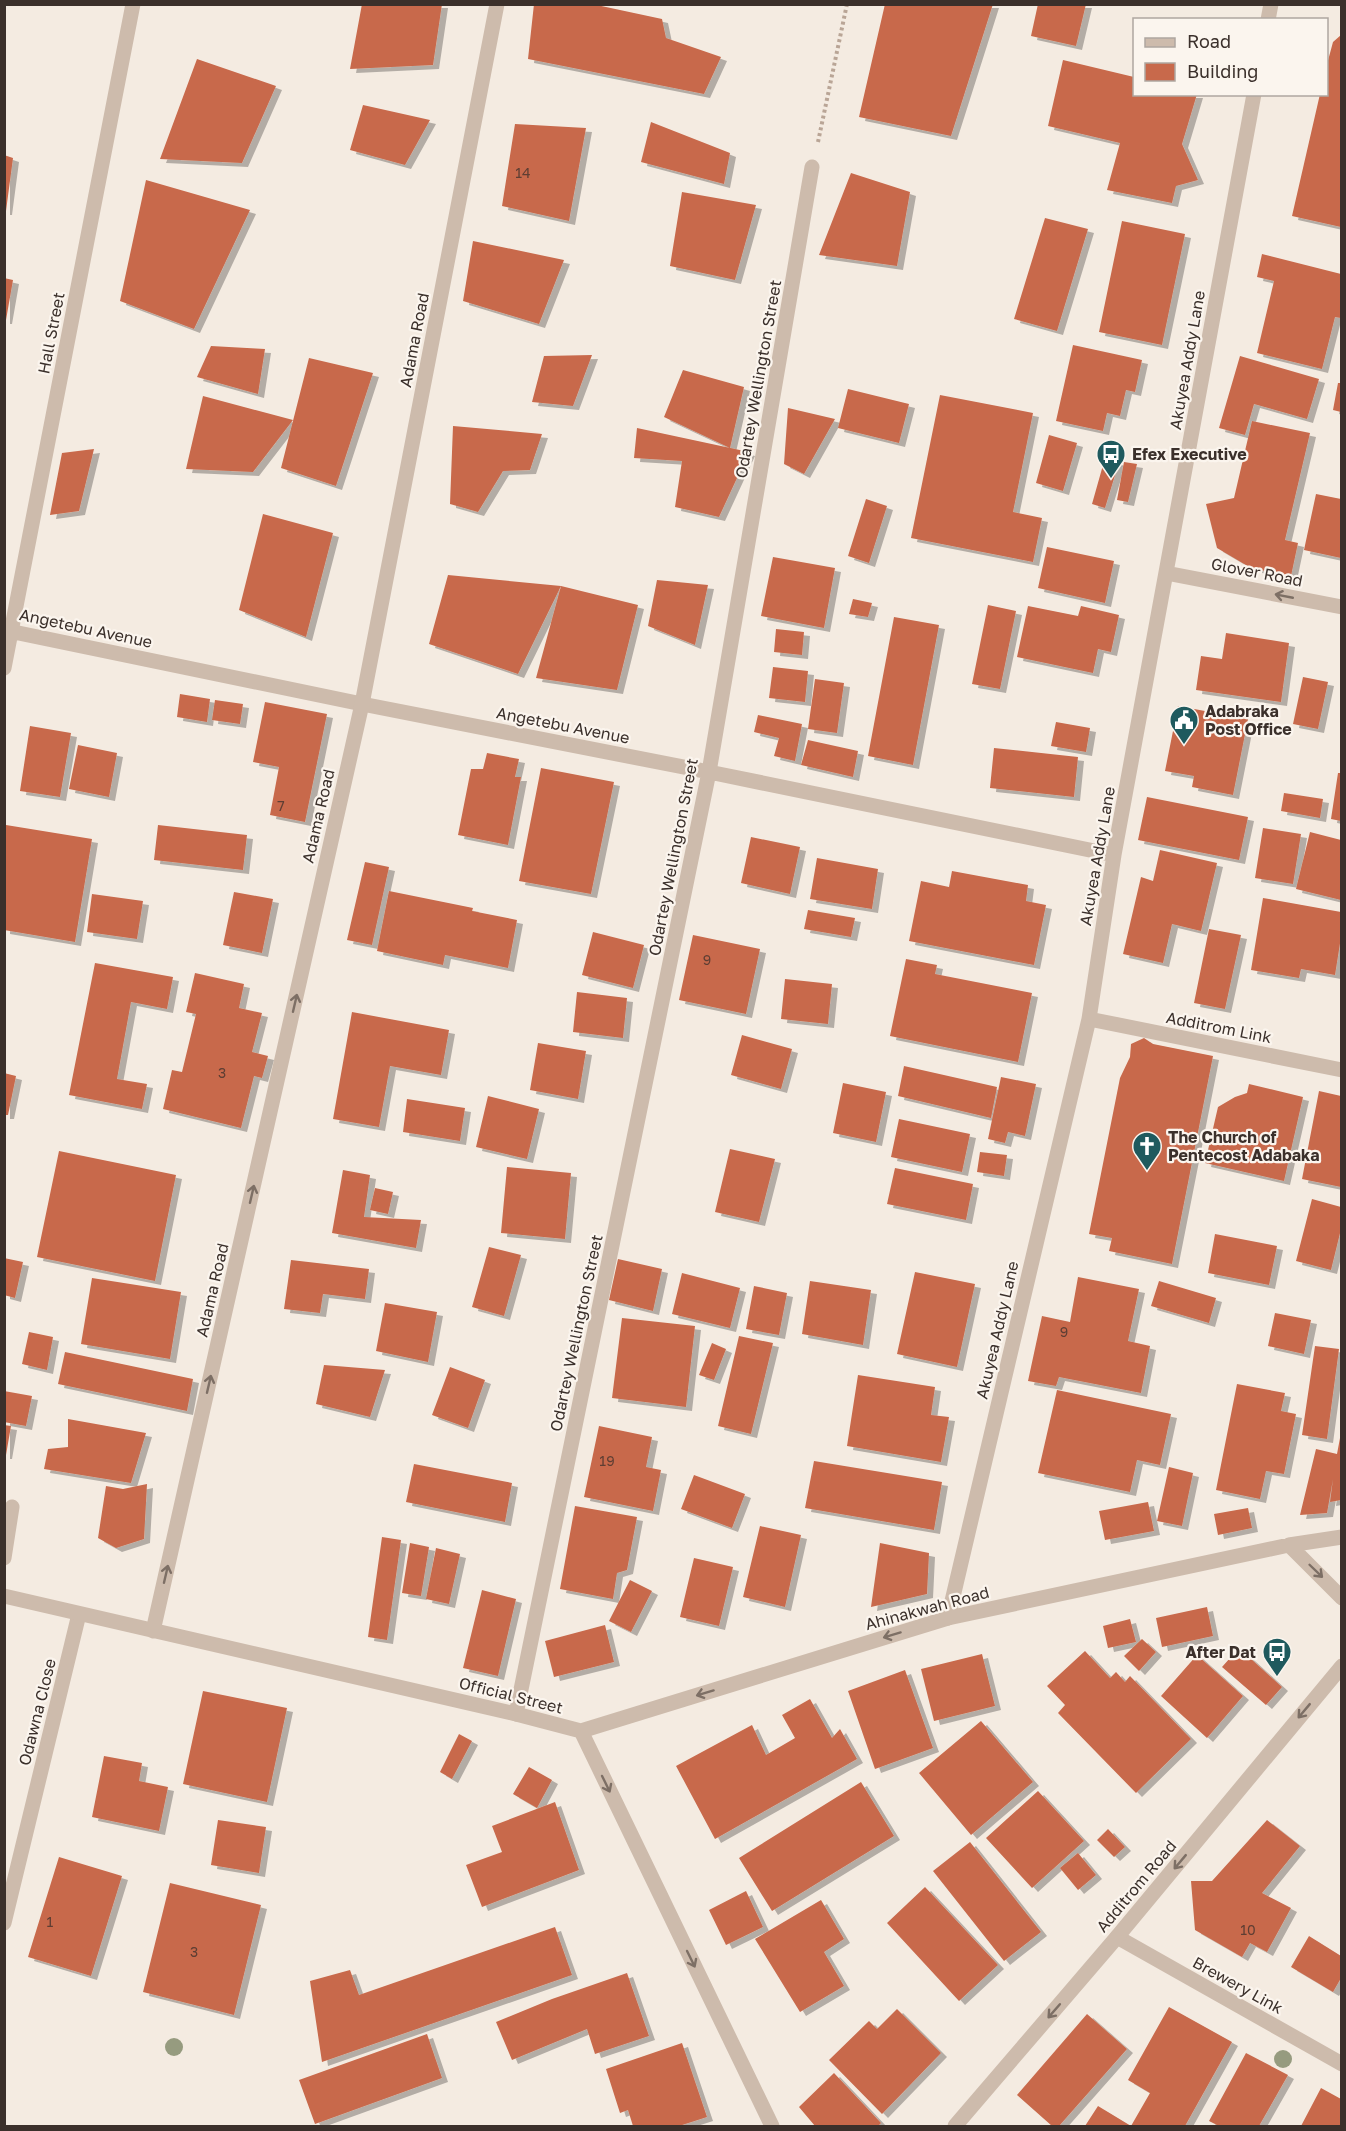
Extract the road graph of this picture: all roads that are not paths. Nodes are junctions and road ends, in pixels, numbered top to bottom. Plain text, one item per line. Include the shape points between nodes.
1 (133, 4) edge
2 (497, 4) edge
3 (1254, 96) edge
4 (812, 167) road end
5 (1166, 573) junction
6 (1341, 607) edge
7 (8, 631) edge
8 (4, 668) edge
9 (362, 704) junction
10 (710, 772) junction
11 (1114, 855) junction
12 (1089, 1019) junction
13 (1341, 1070) edge
14 (12, 1507) dead end
15 (1341, 1537) edge
16 (1289, 1545) junction
17 (4, 1557) edge
18 (4, 1596) edge
19 (1341, 1598) edge
20 (80, 1614) junction
21 (948, 1618) junction
22 (153, 1631) junction
23 (1341, 1666) edge
24 (516, 1714) junction
25 (581, 1731) junction
26 (4, 1923) edge
27 (1117, 1938) junction
28 (1341, 2064) edge
29 (772, 2127) edge
30 (955, 2127) edge

1 - 7 street, Hall Street
2 - 9 street, Adama Road
3 - 5 street, Akuyea Addy Lane
4 - 10 street, Odartey Wellington Street
6 -> 5 street, Glover Road
5 - 11 street, Akuyea Addy Lane
7 - 8 street, Hall Street
7 - 9 street, Angetebu Avenue
9 - 10 street, Angetebu Avenue
22 -> 9 street, Adama Road
10 - 11 street, Angetebu Avenue
10 - 24 street, Odartey Wellington Street
11 - 12 street, Akuyea Addy Lane
12 - 13 street, Additrom Link
12 - 21 street, Akuyea Addy Lane
14 - 17 street
15 - 16 street, Ahinakwah Road
16 -> 19 street
16 - 21 street, Ahinakwah Road
18 - 20 street, Official Street
20 - 22 street, Official Street
20 - 26 street, Odawna Close
21 -> 25 street, Ahinakwah Road
22 - 24 street, Official Street
23 -> 27 street, Additrom Road
24 - 25 street, Official Street
25 -> 29 street
27 - 28 street, Brewery Link
27 -> 30 street, Additrom Road

